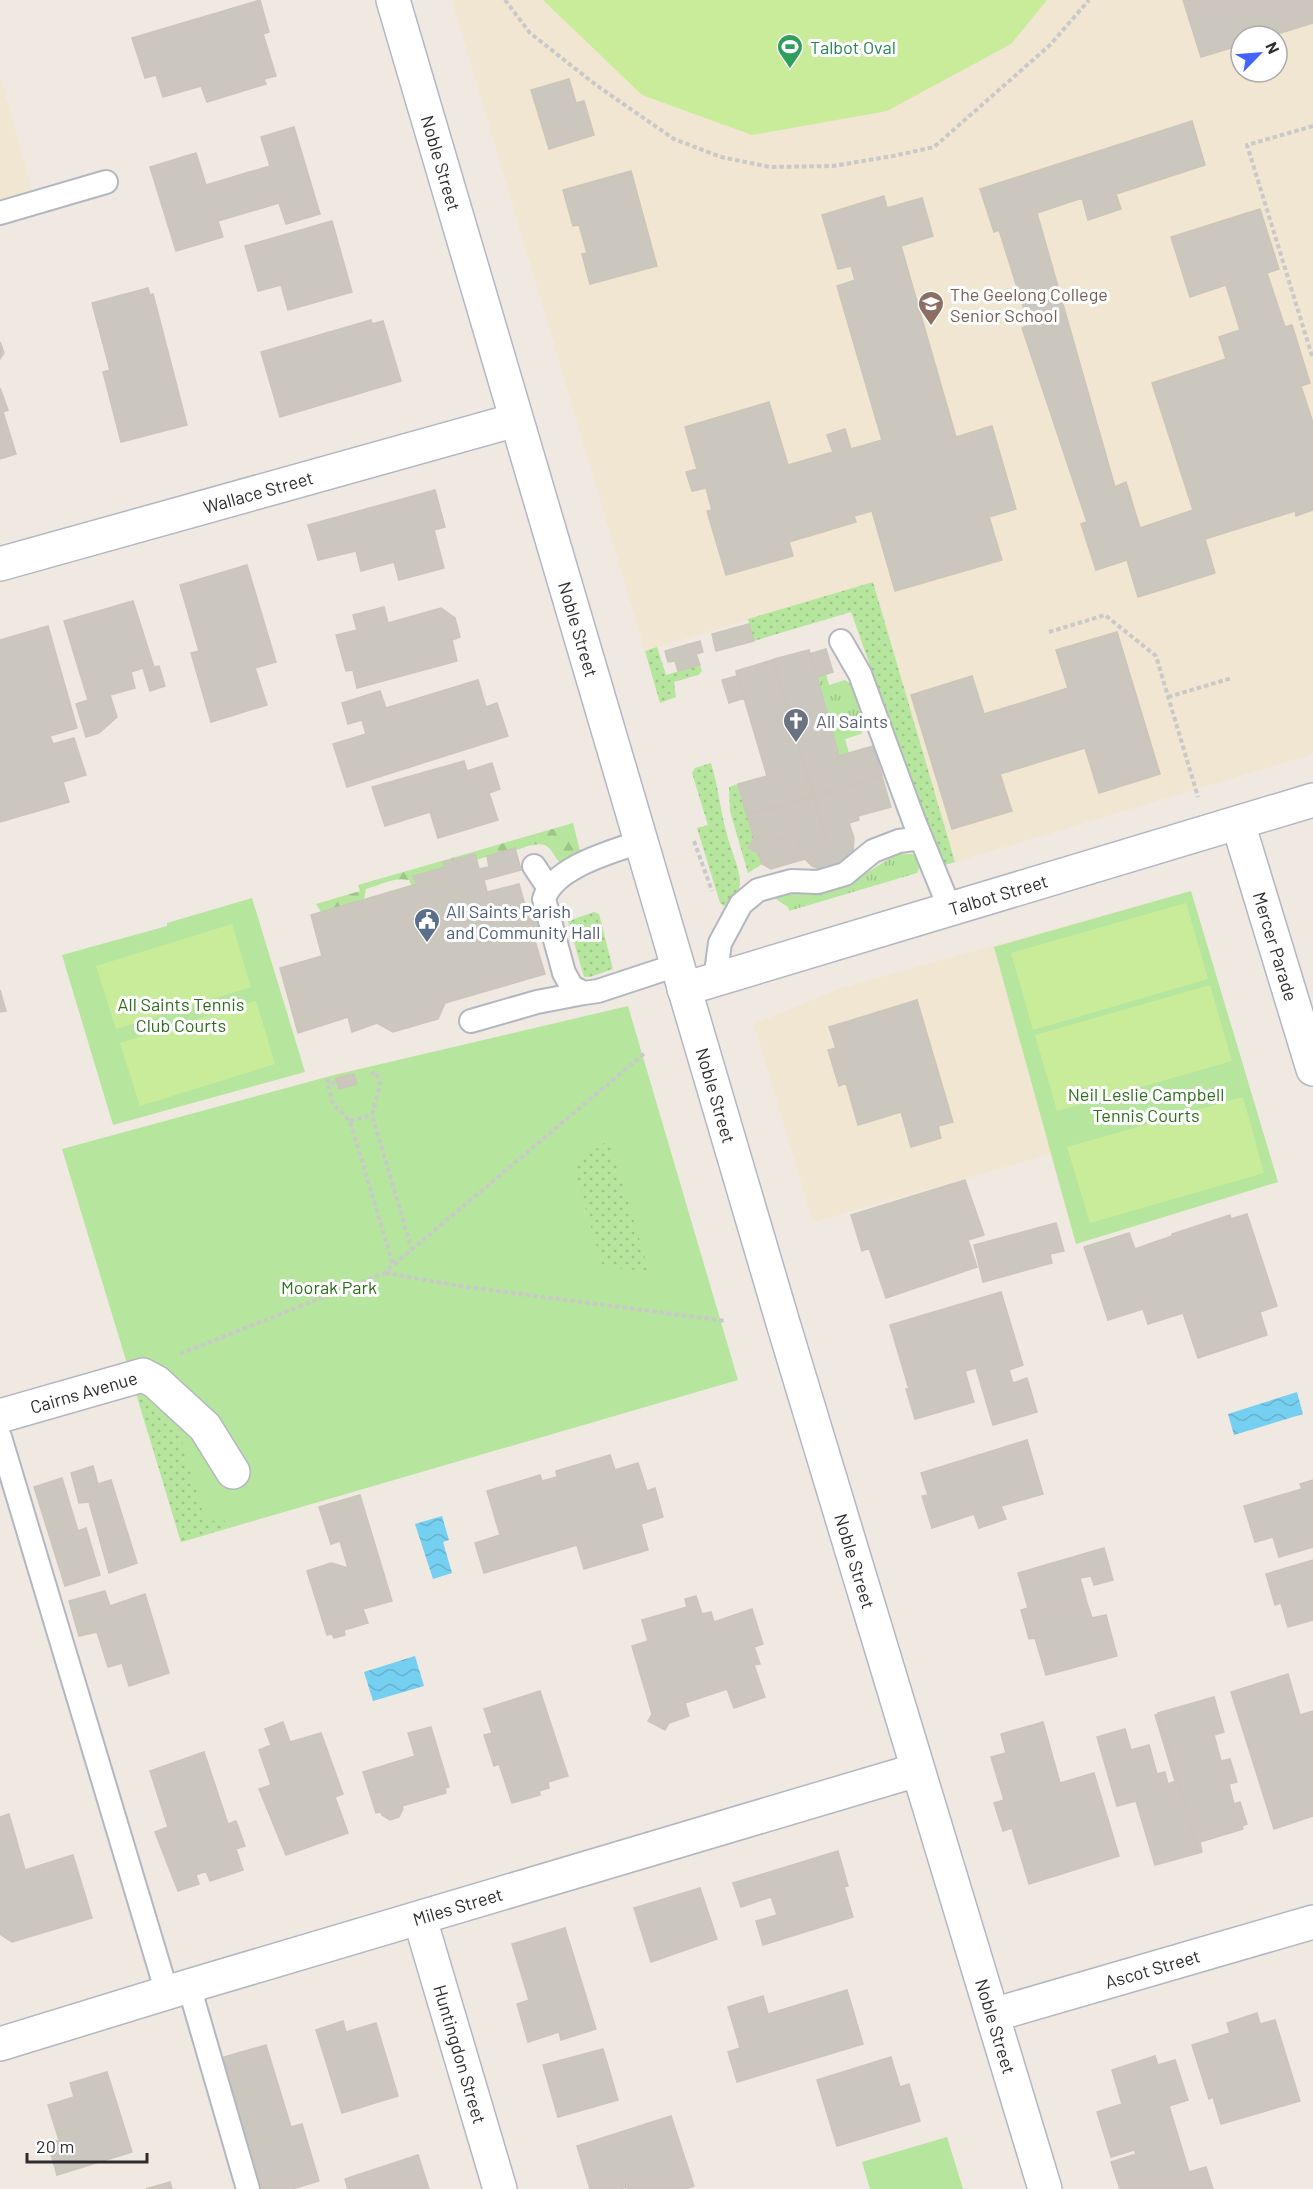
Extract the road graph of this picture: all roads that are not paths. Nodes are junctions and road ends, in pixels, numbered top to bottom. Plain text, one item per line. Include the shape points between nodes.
1 (393, 0) edge
2 (106, 182) dead end
3 (0, 213) edge
4 (516, 420) junction
5 (0, 564) edge
6 (841, 640) dead end
7 (1313, 800) edge
8 (1238, 823) junction
9 (921, 838) junction
10 (640, 842) junction
11 (534, 866) dead end
12 (548, 887) junction
13 (950, 909) junction
14 (681, 977) junction
15 (715, 980) junction
16 (584, 993) junction
17 (471, 1021) dead end
18 (1313, 1069) edge
19 (0, 1416) edge
20 (0, 1437) edge
21 (233, 1472) dead end
22 (917, 1770) junction
23 (420, 1919) junction
24 (1313, 1922) edge
25 (178, 1989) junction
26 (993, 2015) junction
27 (0, 2044) edge
28 (248, 2189) edge
29 (500, 2189) edge
30 (1045, 2189) edge

1 - 4 street, Noble Street
2 - 3 lane
4 - 5 street, Wallace Street
4 - 10 street, Noble Street
6 - 9 lane via 860,674
7 - 8 street, Talbot Street
8 - 13 street, Talbot Street
8 - 18 street, Mercer Parade
9 - 13 lane
9 - 15 lane via 873,851 845,874 758,890 741,904 720,943
10 - 12 lane via 577,866
10 - 14 street, Noble Street
11 - 12 lane
12 - 16 lane via 544,899 564,973 572,987
13 - 15 street, Talbot Street
14 - 15 street, Talbot Street
14 - 16 lane
14 - 22 street, Noble Street
16 - 17 lane
19 - 21 street, Cairns Avenue via 143,1375 205,1427
20 - 25 lane
22 - 23 street, Miles Street
22 - 26 street, Noble Street
23 - 25 street, Miles Street
23 - 29 street, Huntingdon Street
24 - 26 street, Ascot Street
25 - 27 street, Miles Street
25 - 28 lane
26 - 30 street, Noble Street

